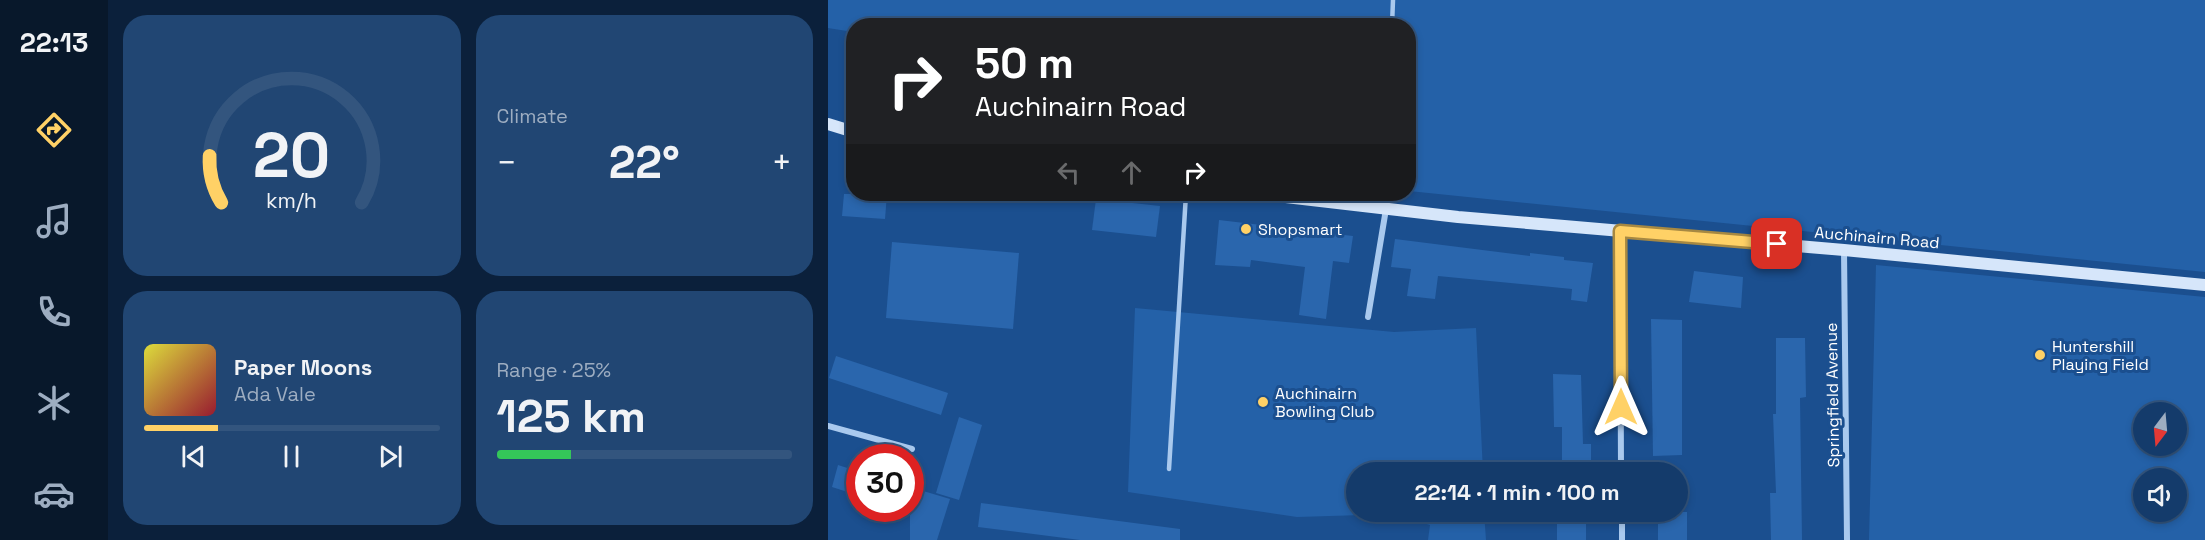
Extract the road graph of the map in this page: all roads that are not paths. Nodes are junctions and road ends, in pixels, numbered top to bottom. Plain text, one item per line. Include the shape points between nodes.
1 (1392, 0) edge
2 (1392, 18) edge
3 (828, 124) edge
4 (846, 130) edge
5 (1186, 201) edge
6 (1318, 201) edge
7 (1386, 201) edge
8 (1386, 209) junction
9 (1620, 231) junction
10 (1844, 250) junction
11 (2205, 285) edge
12 (1368, 317) dead end
13 (828, 426) edge
14 (894, 444) edge
15 (1621, 462) edge
16 (1170, 470) dead end
17 (1622, 522) edge
18 (1622, 540) edge
19 (1847, 540) edge

1 - 2 lane
3 - 4 main road
5 - 16 lane
6 - 8 main road, Auchinairn Road
7 - 8 lane
8 - 9 main road, Auchinairn Road
8 - 12 street
9 - 10 main road, Auchinairn Road
9 - 15 street
10 - 11 main road, Auchinairn Road
10 - 19 street, Springfield Avenue
13 - 14 street
17 - 18 street

